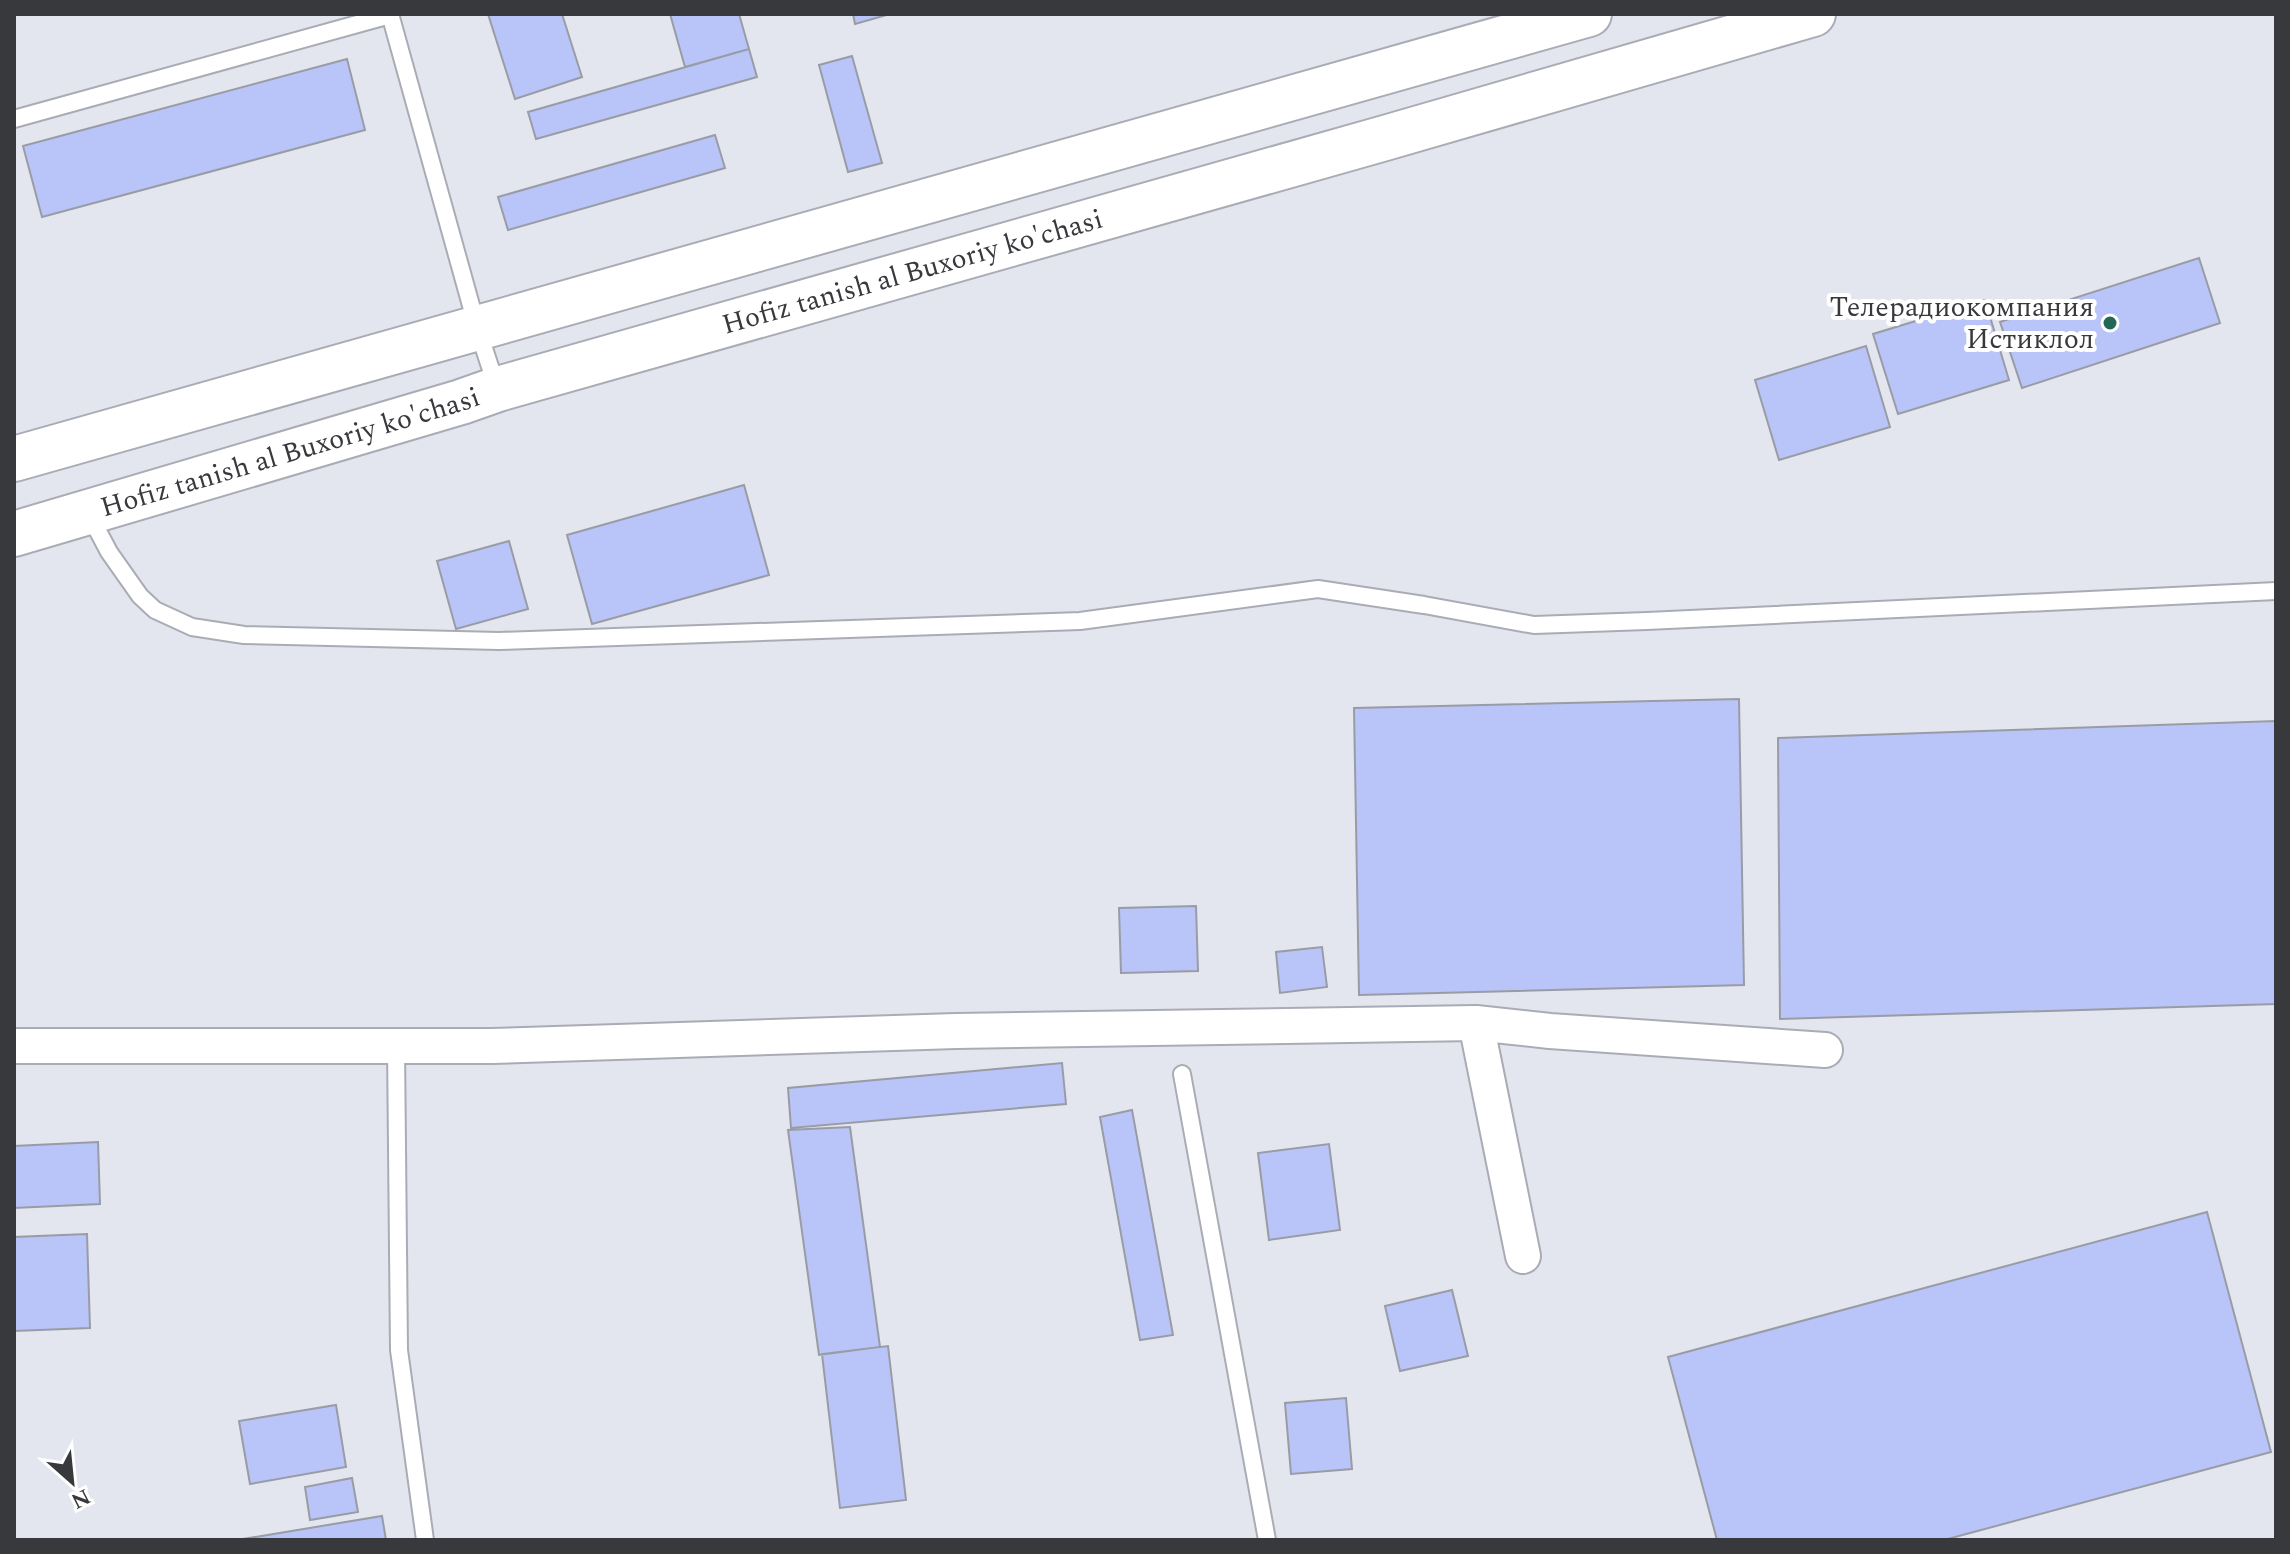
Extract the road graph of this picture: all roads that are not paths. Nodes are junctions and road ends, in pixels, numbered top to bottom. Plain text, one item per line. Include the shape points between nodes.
1 (390, 14) edge
2 (1589, 14) edge
3 (1813, 14) edge
4 (1695, 30) edge
5 (14, 119) edge
6 (477, 327) junction
7 (498, 389) junction
8 (14, 459) edge
9 (88, 512) junction
10 (14, 534) edge
11 (2276, 591) edge
12 (1476, 1023) junction
13 (14, 1046) edge
14 (396, 1046) junction
15 (1825, 1050) dead end
16 (1182, 1074) dead end
17 (1523, 1256) dead end
18 (425, 1540) edge
19 (1267, 1540) edge

1 - 5 lane
1 - 6 lane
2 - 6 main road
3 - 4 main road, Hofiz tanish al Buxoriy ko'chasi
4 - 7 main road, Hofiz tanish al Buxoriy ko'chasi
6 - 7 lane
6 - 8 main road
7 - 9 main road, Hofiz tanish al Buxoriy ko'chasi
9 - 10 main road, Hofiz tanish al Buxoriy ko'chasi
9 - 11 lane via 109,552 155,610 192,627 244,635 499,641 1080,621 1318,589 1534,625
12 - 14 street
12 - 15 street
12 - 17 street
13 - 14 street
14 - 18 lane via 399,1350
16 - 19 lane

